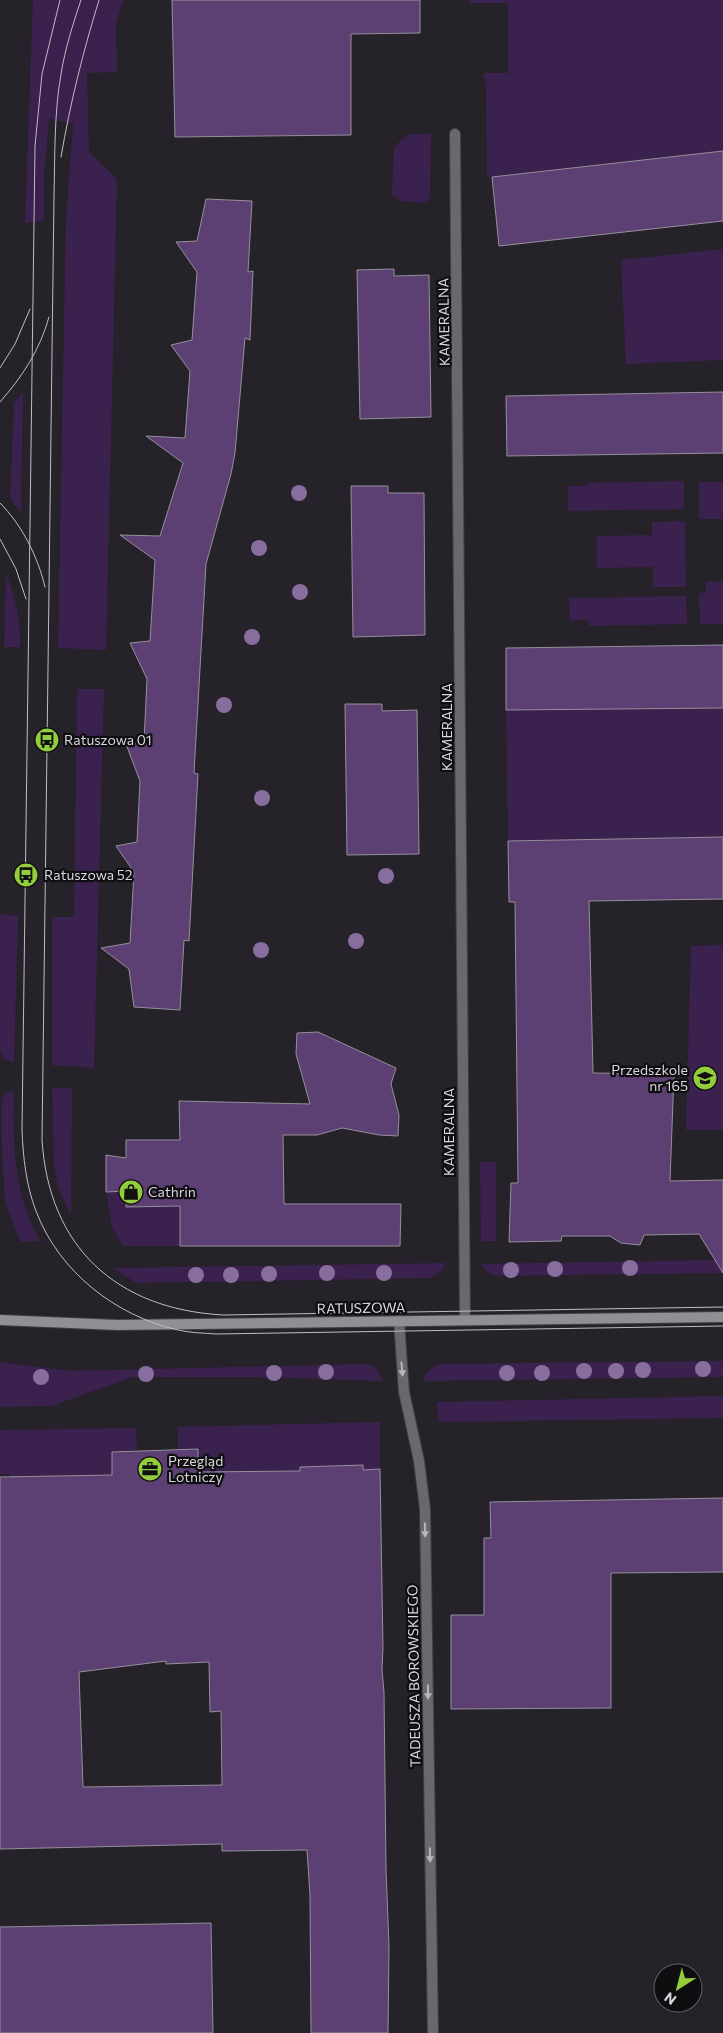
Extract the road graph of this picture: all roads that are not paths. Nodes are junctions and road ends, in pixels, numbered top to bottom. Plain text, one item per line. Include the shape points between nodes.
1 (455, 134) dead end
2 (723, 1317) edge
3 (0, 1320) edge
4 (465, 1320) junction
5 (399, 1321) junction
6 (433, 2033) edge

1 - 4 street, KAMERALNA
2 - 4 street, RATUSZOWA
3 - 5 street, RATUSZOWA via 117,1325
4 - 5 street, RATUSZOWA
5 -> 6 street, TADEUSZA BOROWSKIEGO via 404,1392 419,1461 425,1509

